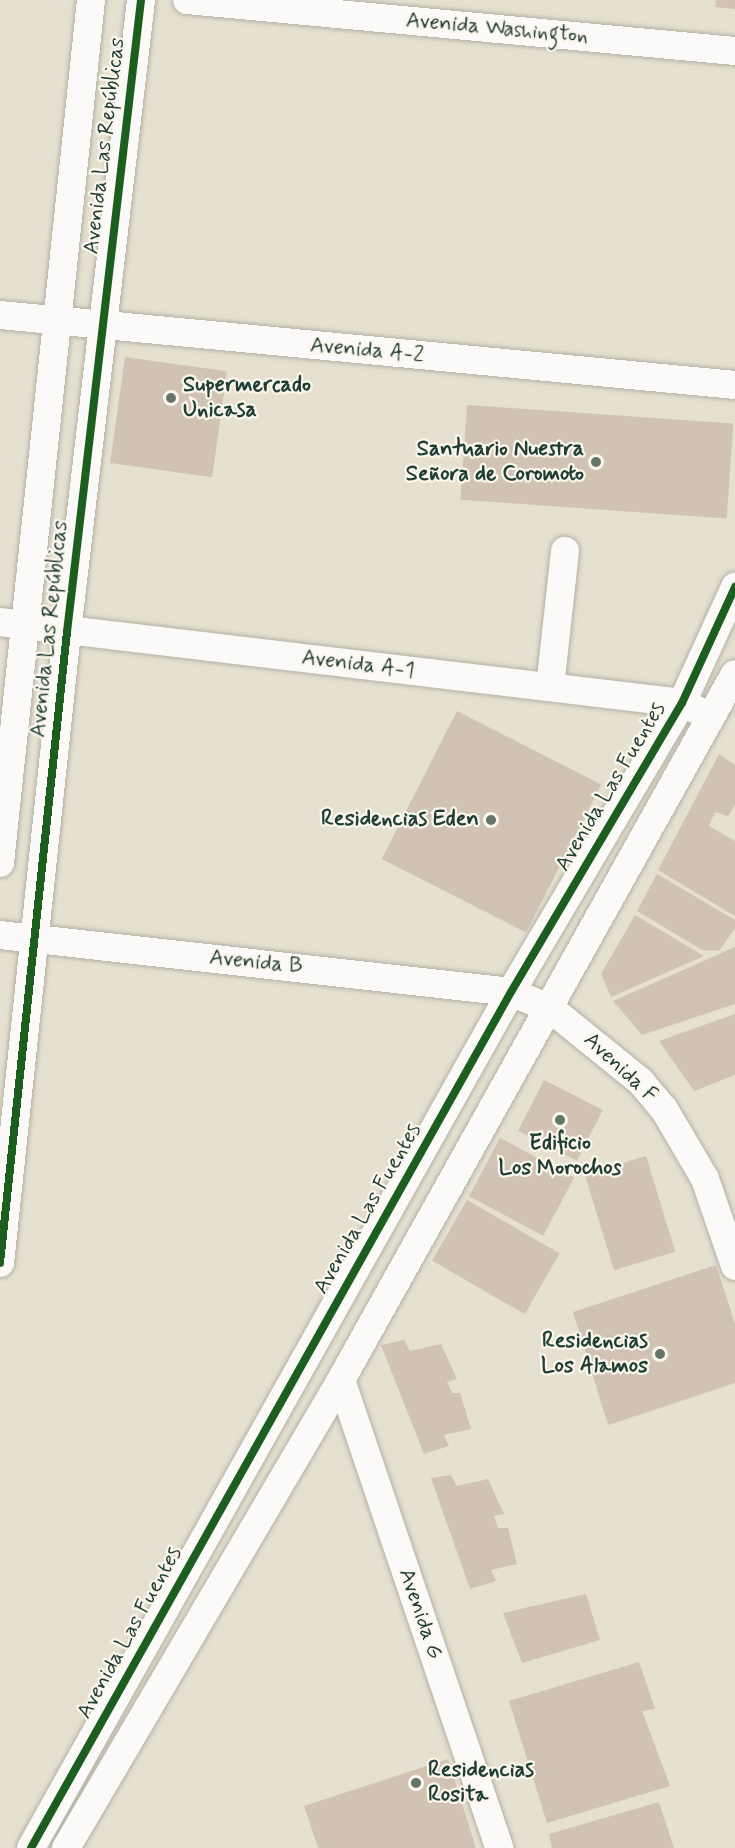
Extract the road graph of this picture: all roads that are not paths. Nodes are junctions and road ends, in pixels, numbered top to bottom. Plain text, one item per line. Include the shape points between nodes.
1 (92, 0) edge
2 (141, 0) edge
3 (186, 0) edge
4 (735, 51) edge
5 (0, 315) edge
6 (57, 320) junction
7 (102, 325) junction
8 (735, 385) edge
9 (565, 551) dead end
10 (735, 587) edge
11 (13, 623) edge
12 (67, 632) junction
13 (735, 674) edge
14 (550, 687) junction
15 (682, 703) junction
16 (712, 718) junction
17 (0, 863) edge
18 (0, 935) edge
19 (37, 939) junction
20 (511, 992) junction
21 (551, 1009) junction
22 (0, 1263) edge
23 (735, 1266) edge
24 (304, 1358) junction
25 (341, 1380) junction
26 (31, 1848) edge
27 (66, 1848) edge
28 (499, 1848) edge

1 - 6 street, Avenida Las Repúblicas
2 - 7 street, Avenida Las Repúblicas
3 - 4 street, Avenida Washington
5 - 6 street, Avenida A-2
6 - 7 street, Avenida A-2
6 - 11 street, Avenida Las Repúblicas
7 - 8 street, Avenida A-2
7 - 12 street, Avenida Las Repúblicas
9 - 14 street
10 - 15 street, Avenida Las Fuentes
11 - 12 street, Avenida A-1
11 - 17 street, Avenida Las Repúblicas
12 - 14 street, Avenida A-1
12 - 19 street, Avenida Las Repúblicas
13 - 16 street
14 - 15 street, Avenida A-1
15 - 16 street, Avenida A-1
15 - 20 street, Avenida Las Fuentes
16 - 21 street
18 - 19 street, Avenida B
19 - 20 street, Avenida B
19 - 22 street, Avenida Las Repúblicas
20 - 21 street, Avenida B
20 - 24 street, Avenida Las Fuentes
21 - 23 street, Avenida F via 641,1082 664,1109 705,1179
21 - 25 street
24 - 25 street
24 - 26 street, Avenida Las Fuentes
25 - 27 street
25 - 28 street, Avenida G

